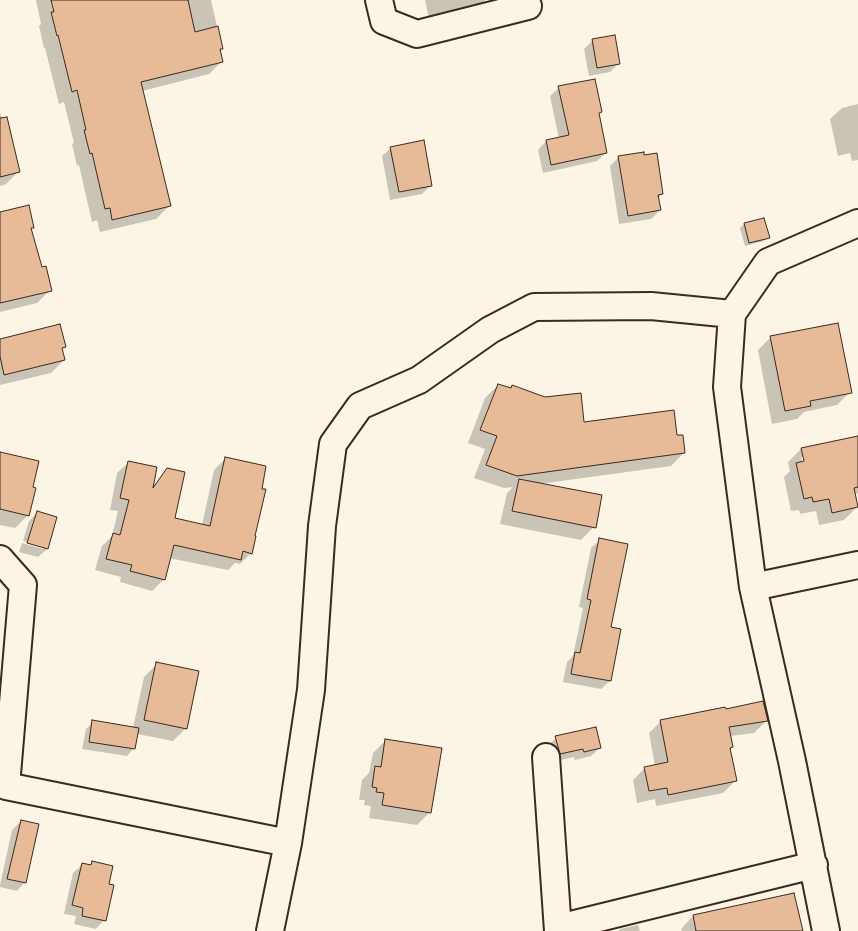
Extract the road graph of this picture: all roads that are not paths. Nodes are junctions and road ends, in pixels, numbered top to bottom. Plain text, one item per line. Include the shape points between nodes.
1 (379, 0) edge
2 (528, 6) dead end
3 (858, 222) edge
4 (732, 314) junction
5 (0, 559) edge
6 (858, 565) edge
7 (753, 587) junction
8 (546, 757) dead end
9 (288, 843) junction
10 (814, 865) junction
11 (558, 929) edge
12 (270, 931) edge
13 (826, 931) edge

1 - 2 street via 384,21 417,34
3 - 4 street via 768,262
4 - 7 street via 727,387
4 - 9 street via 651,306 534,307 490,330 419,380 360,406 333,444 322,526 311,690
5 - 9 street via 23,585 6,786
6 - 7 street
7 - 10 street
8 - 11 street
9 - 12 street
10 - 11 street
10 - 13 street

